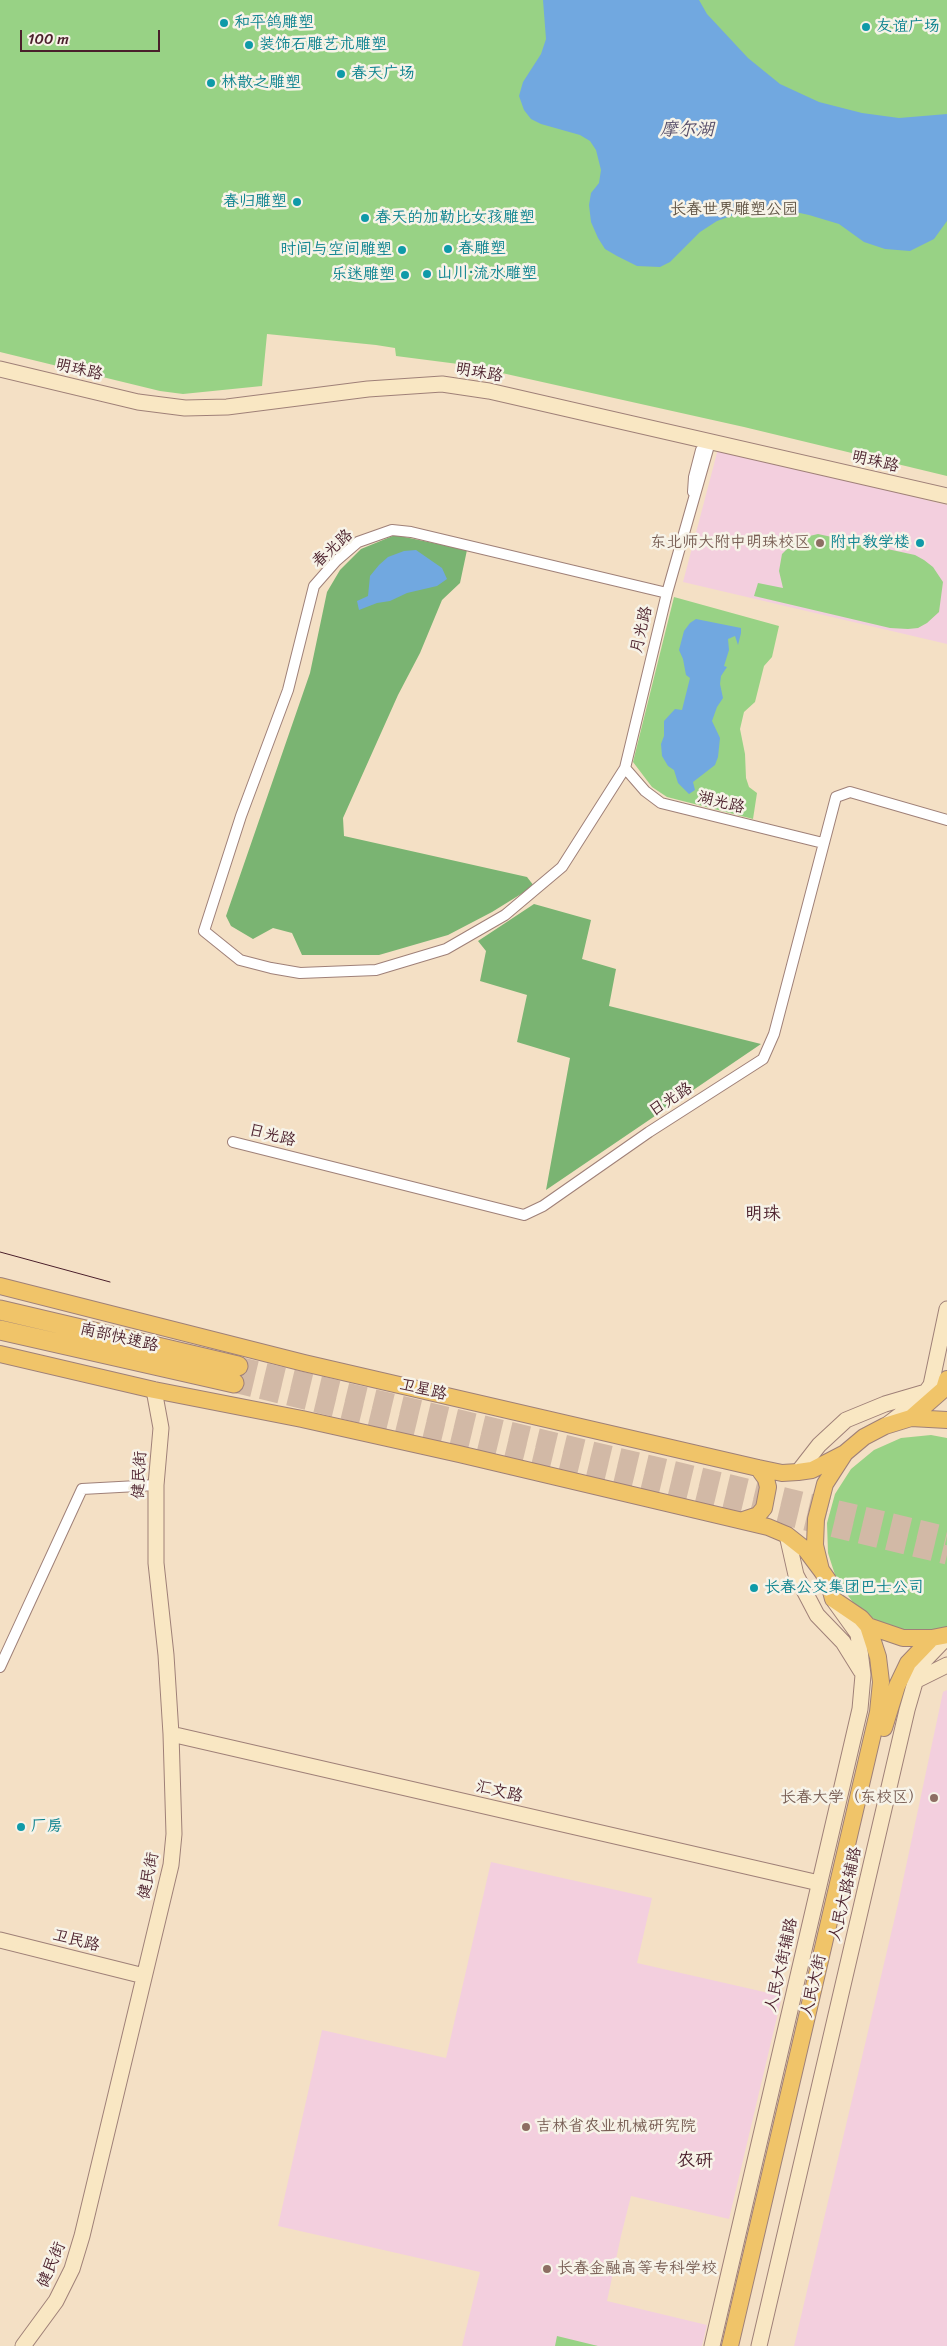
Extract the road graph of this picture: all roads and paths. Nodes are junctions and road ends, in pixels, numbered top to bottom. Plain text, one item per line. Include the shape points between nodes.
1 (0, 369) edge
2 (707, 441) junction
3 (947, 496) edge
4 (667, 593) junction
5 (625, 768) junction
6 (241, 816) joint
7 (947, 820) edge
8 (823, 842) junction
9 (233, 1142) dead end
10 (0, 1286) edge
11 (947, 1309) edge
12 (0, 1310) edge
13 (0, 1330) edge
14 (0, 1354) edge
15 (947, 1379) edge
16 (154, 1390) junction
17 (926, 1392) junction
18 (911, 1418) junction
19 (947, 1420) edge
20 (885, 1426) junction
21 (846, 1453) junction
22 (758, 1468) junction
23 (798, 1472) junction
24 (156, 1484) junction
25 (743, 1520) junction
26 (787, 1535) junction
27 (821, 1570) junction
28 (832, 1599) junction
29 (868, 1626) junction
30 (942, 1636) edge
31 (947, 1665) edge
32 (0, 1667) edge
33 (863, 1674) junction
34 (915, 1681) junction
35 (171, 1734) junction
36 (819, 1883) junction
37 (0, 1940) edge
38 (144, 1976) junction
39 (23, 2346) edge
40 (712, 2346) edge
41 (730, 2346) edge
42 (740, 2346) edge
43 (759, 2346) edge

1 - 2 street, 明珠路 via 138,402 184,408 227,407 368,389 442,384 489,391
2 - 3 street, 明珠路
2 - 4 street, 月光路 via 701,480 692,500
4 - 5 street, 月光路
4 - 6 street, 春光路 via 411,532 392,530 358,542 314,586 288,690
5 - 6 street, 月光路 via 562,867 506,915 446,949 376,970 300,973 272,968 240,960 204,931
5 - 8 street, 湖光路 via 644,791 661,803
7 - 8 street, 日光路 via 850,792 836,796
8 - 9 street, 日光路 via 774,1034 763,1059 648,1132 543,1206 524,1215
10 - 22 main road, 卫星路 via 304,1363
11 - 17 street via 931,1385
12 - 13 highway, 南部快速路 via 236,1374
14 - 16 main road
15 - 18 main road via 944,1389
16 - 24 street, 健民街 via 161,1428
16 - 25 main road via 302,1419
17 - 20 street
17 - 23 street via 846,1420 819,1445
18 - 19 main road
18 - 20 main road
20 - 21 main road
21 - 23 main road, 卫星路 via 812,1470
21 - 27 main road via 825,1484 816,1520 815,1545
22 - 23 main road, 卫星路 via 782,1473
22 - 25 main road via 768,1487 764,1508
24 - 32 street via 82,1489
24 - 35 street, 健民街 via 156,1563
25 - 26 main road
26 - 27 main road via 806,1550
26 - 33 street via 796,1575 817,1616 843,1642
27 - 28 main road via 828,1580
28 - 29 main road
28 - 33 street, 人民大街辅路 via 858,1634
29 - 30 main road via 903,1638
29 - 41 main road, 人民大街 via 878,1657 881,1682 878,1712
30 - 34 street, 人民大路辅路 via 920,1665
30 - 42 main road, 人民大街 via 908,1663 887,1714
31 - 34 street
33 - 36 street, 人民大街辅路 via 860,1709
34 - 43 street, 人民大路辅路
35 - 36 street, 汇文路
35 - 38 street, 健民街 via 174,1834 171,1865
36 - 40 street, 人民大街辅路
37 - 38 street, 卫民路
38 - 39 street, 健民街 via 72,2269 56,2301

